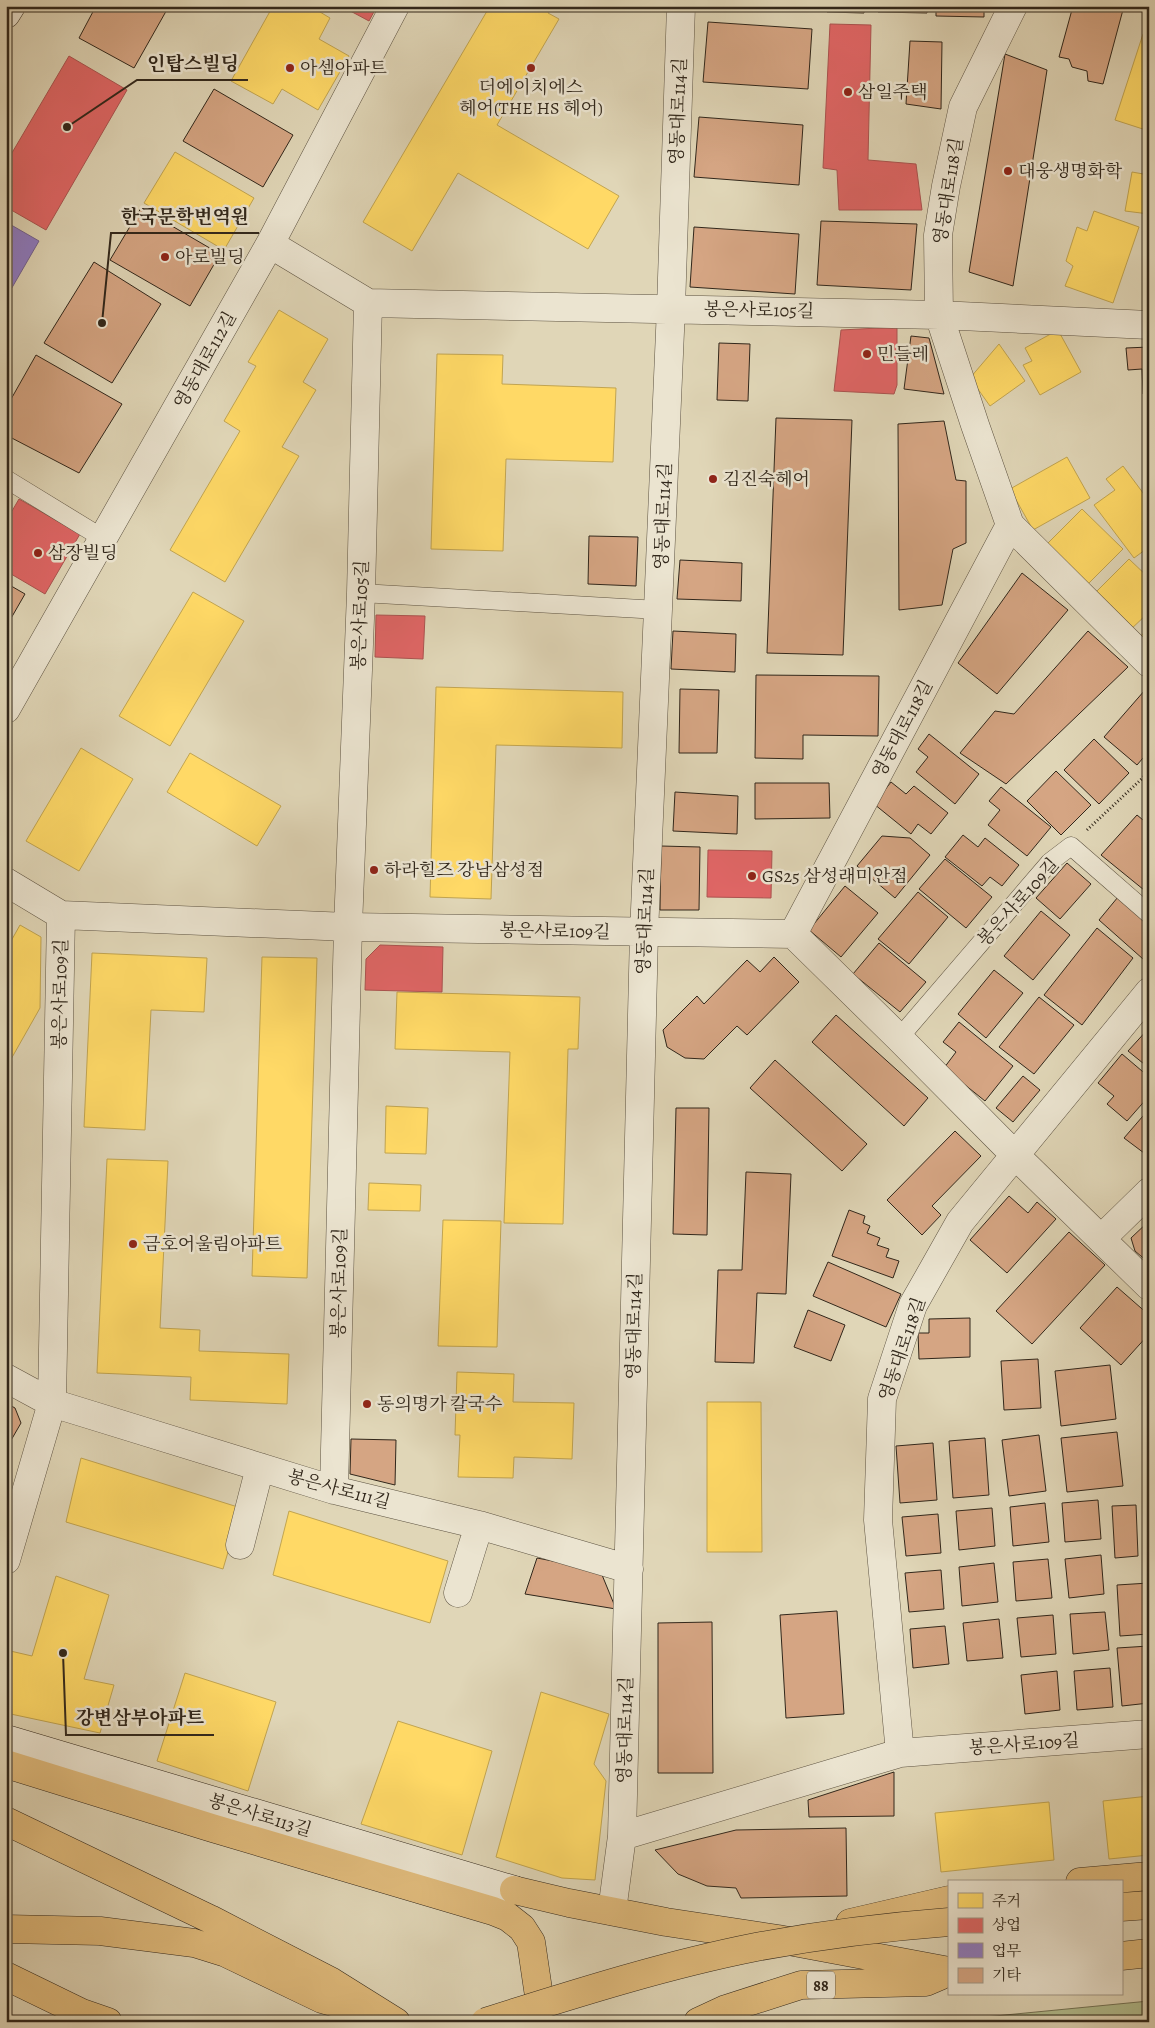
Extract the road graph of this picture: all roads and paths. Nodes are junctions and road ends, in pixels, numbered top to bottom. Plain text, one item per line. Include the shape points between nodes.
1 (11, 6) edge
2 (395, 6) edge
3 (681, 6) edge
4 (1013, 6) edge
5 (6, 14) edge
6 (270, 244) junction
7 (368, 303) junction
8 (671, 308) junction
9 (939, 315) junction
10 (1149, 324) edge
11 (6, 478) edge
12 (1010, 525) junction
13 (104, 539) junction
14 (361, 593) junction
15 (659, 610) junction
16 (1149, 663) edge
17 (6, 709) edge
18 (1149, 772) edge
19 (1070, 846) junction
20 (6, 882) edge
21 (1149, 914) edge
22 (61, 915) junction
23 (348, 927) junction
24 (644, 933) junction
25 (792, 934) junction
26 (1149, 992) edge
27 (899, 1038) junction
28 (1014, 1154) junction
29 (1149, 1192) edge
30 (1102, 1238) junction
31 (1149, 1286) edge
32 (6, 1378) edge
33 (52, 1403) junction
34 (260, 1466) junction
35 (334, 1490) junction
36 (479, 1525) junction
37 (240, 1545) dead end
38 (6, 1560) edge
39 (628, 1569) junction
40 (458, 1593) dead end
41 (1149, 1734) edge
42 (6, 1739) edge
43 (900, 1753) junction
44 (6, 1764) edge
45 (6, 1821) edge
46 (622, 1836) junction
47 (1149, 1876) edge
48 (1103, 1880) edge
49 (514, 1890) joint
50 (948, 1900) edge
51 (1149, 1905) edge
52 (1122, 1907) edge
53 (612, 1912) junction
54 (948, 1922) edge
55 (15, 1928) edge
56 (778, 1939) junction
57 (1149, 1953) edge
58 (1122, 1956) edge
59 (948, 1972) edge
60 (948, 1972) edge
61 (6, 1976) edge
62 (391, 2019) edge
63 (108, 2022) edge
64 (485, 2022) edge
65 (519, 2022) edge
66 (698, 2022) edge

1 - 5 street
2 - 6 street, 영동대로112길
3 - 8 street, 영동대로114길
4 - 9 street, 영동대로118길 via 963,107 938,236
6 - 7 street
6 - 13 street, 영동대로112길
7 - 8 street, 봉은사로105길
7 - 14 street, 봉은사로105길
8 - 9 street, 봉은사로105길
8 - 15 street, 영동대로114길
9 - 10 street, 봉은사로105길
9 - 12 street, 영동대로118길
11 - 13 lane
12 - 16 street, 영동대로118길
12 - 25 street, 영동대로118길
13 - 17 street, 영동대로112길
14 - 15 lane
14 - 23 street, 봉은사로105길
15 - 24 street, 영동대로114길
18 - 19 path
19 - 21 lane, 봉은사로109길
19 - 27 lane, 봉은사로109길 via 1050,862
20 - 22 street, 봉은사로109길
22 - 23 street, 봉은사로109길
22 - 33 street, 봉은사로109길
23 - 24 street, 봉은사로109길
23 - 35 street, 봉은사로109길
24 - 25 street, 봉은사로109길
24 - 39 street, 영동대로114길
25 - 27 street
26 - 28 street, 영동대로118길
27 - 28 street
28 - 30 street
28 - 43 street, 영동대로118길 via 960,1222 913,1305 882,1399 878,1520
29 - 30 street
30 - 31 street
32 - 33 street, 봉은사로111길
33 - 34 street, 봉은사로111길
33 - 38 street
34 - 35 street, 봉은사로111길
34 - 37 street
35 - 36 street, 봉은사로111길
36 - 39 street, 봉은사로111길
36 - 40 street
39 - 46 street, 영동대로114길
41 - 43 street, 봉은사로109길
42 - 49 street, 봉은사로113길
43 - 46 street
44 - 65 highway, bridge via 508,1917 522,1928 531,1942 540,2003
45 - 62 highway via 219,1923 332,1982
46 - 53 street, 영동대로114길
47 - 48 highway
49 - 53 highway
50 - 56 highway
51 - 52 highway
53 - 56 highway
54 - 64 highway, bridge via 892,1926 756,1947 681,1965
55 - 62 highway via 100,1931 194,1943 226,1953 322,1999
56 - 59 highway
57 - 58 highway
60 - 66 highway, 88 via 926,1982 801,1985 726,2008
61 - 63 highway

